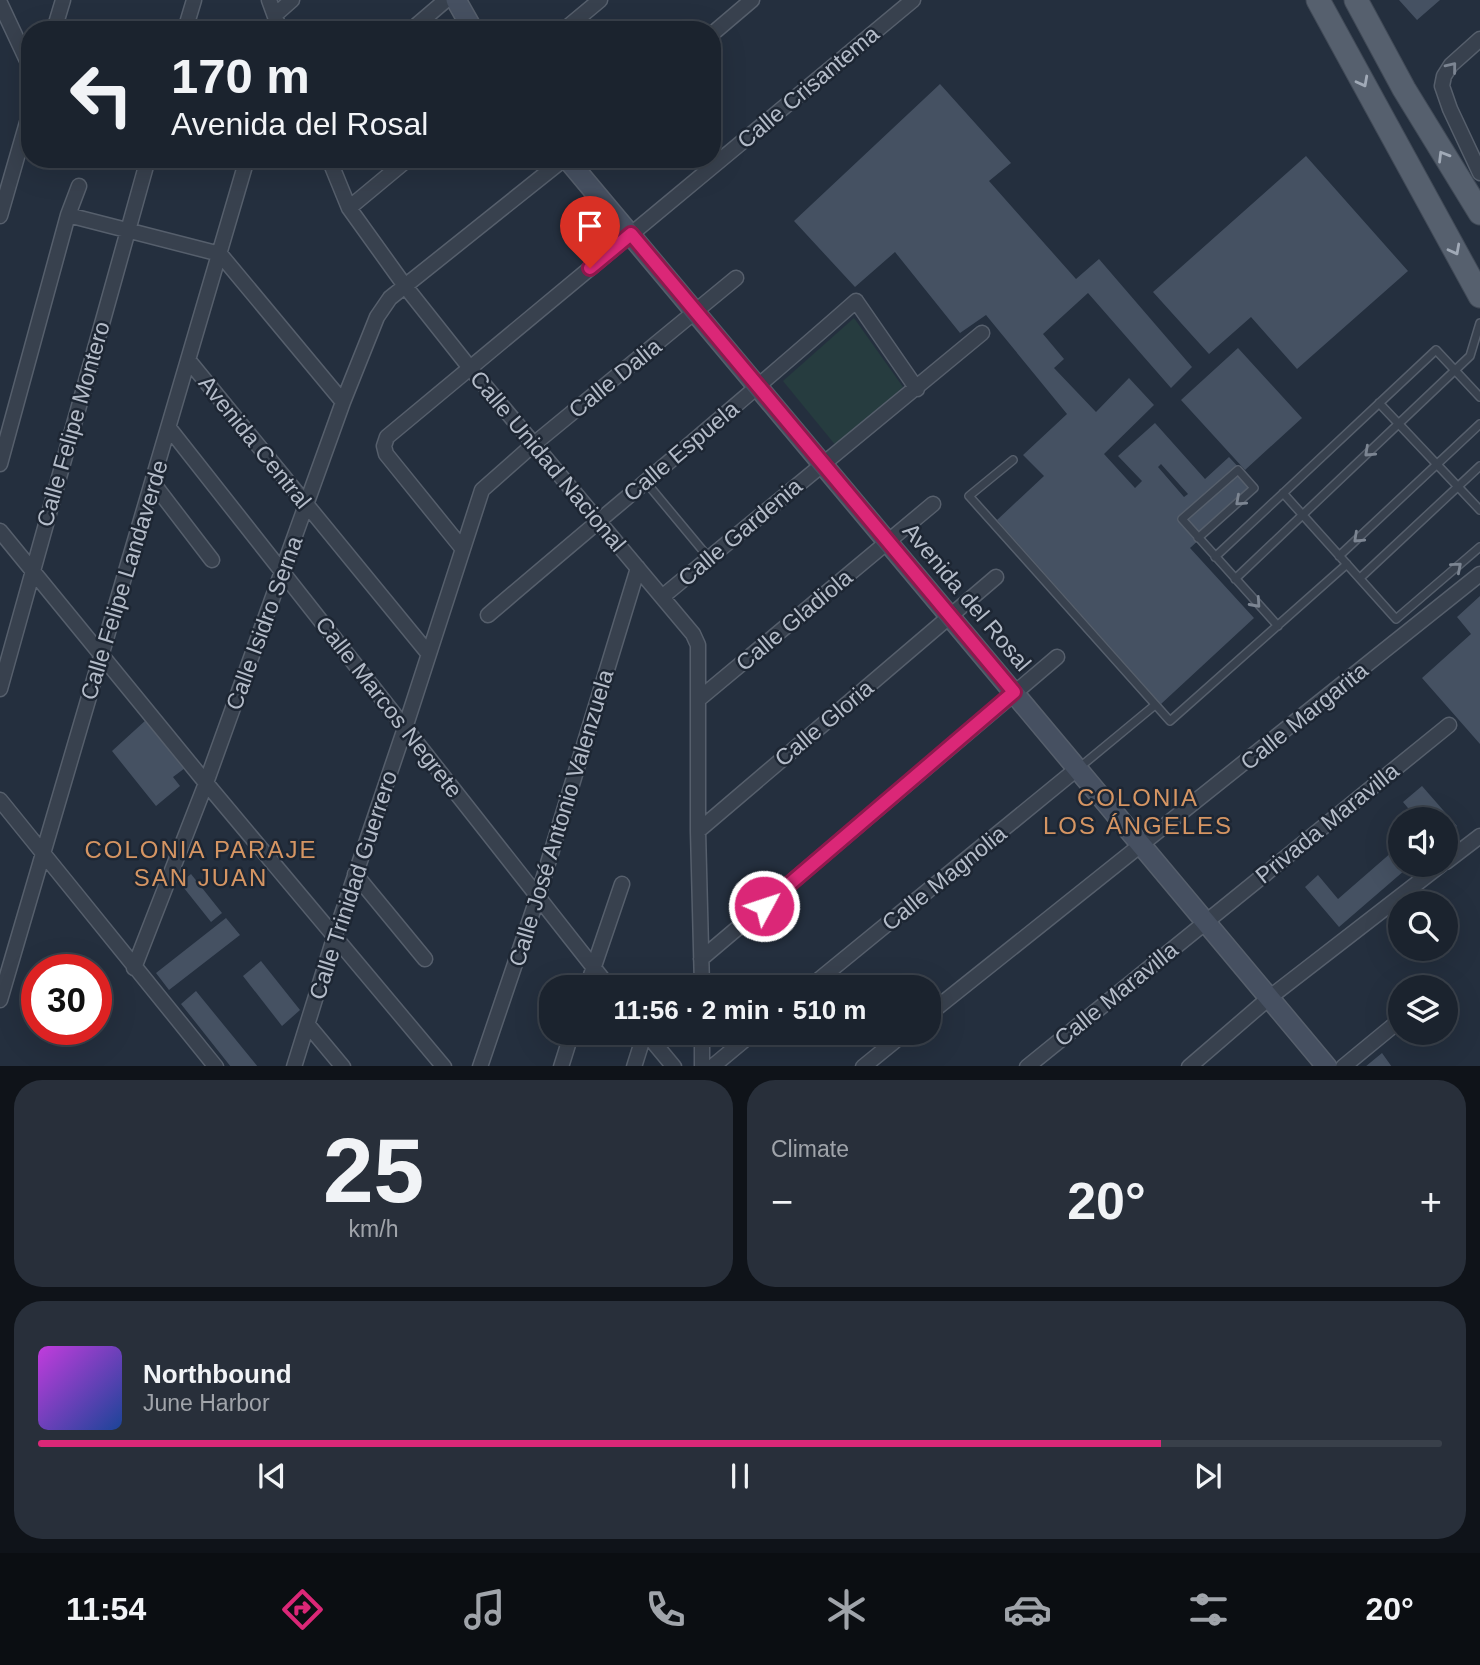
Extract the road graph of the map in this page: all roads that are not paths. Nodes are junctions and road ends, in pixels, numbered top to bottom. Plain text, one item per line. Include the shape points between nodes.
1 (63, 0) edge
2 (194, 0) edge
3 (269, 0) edge
4 (292, 0) edge
5 (446, 0) edge
6 (456, 0) edge
7 (600, 0) edge
8 (752, 0) edge
9 (913, 0) edge
10 (1318, 0) edge
11 (1356, 0) edge
12 (0, 4) edge
13 (275, 15) junction
14 (57, 21) edge
15 (188, 21) edge
16 (277, 21) edge
17 (422, 21) edge
18 (468, 21) edge
19 (575, 21) edge
20 (721, 26) edge
21 (1374, 35) junction
22 (1480, 38) edge
23 (21, 48) edge
24 (1346, 50) junction
25 (21, 143) edge
26 (721, 159) edge
27 (145, 168) edge
28 (244, 168) edge
29 (333, 168) edge
30 (397, 168) edge
31 (554, 168) edge
32 (573, 168) edge
33 (711, 168) edge
34 (1480, 173) edge
35 (79, 186) dead end
36 (349, 208) junction
37 (1480, 213) edge
38 (68, 215) junction
39 (0, 216) edge
40 (127, 231) junction
41 (631, 234) junction
42 (220, 254) junction
43 (736, 278) dead end
44 (405, 286) junction
45 (1480, 296) edge
46 (695, 312) junction
47 (1480, 323) edge
48 (982, 333) dead end
49 (189, 361) junction
50 (470, 368) junction
51 (1455, 371) junction
52 (759, 387) junction
53 (917, 389) junction
54 (1477, 395) edge
55 (343, 402) junction
56 (1379, 403) junction
57 (1399, 424) junction
58 (1480, 424) edge
59 (169, 428) junction
60 (534, 444) junction
61 (1013, 460) dead end
62 (823, 463) junction
63 (0, 464) edge
64 (1437, 464) junction
65 (1480, 466) edge
66 (645, 480) junction
67 (153, 483) junction
68 (1458, 487) junction
69 (1283, 493) junction
70 (933, 504) dead end
71 (307, 506) junction
72 (1480, 510) edge
73 (1303, 515) junction
74 (598, 520) junction
75 (0, 531) edge
76 (1198, 538) junction
77 (888, 541) junction
78 (1480, 547) edge
79 (462, 548) junction
80 (1339, 556) junction
81 (1215, 557) junction
82 (709, 558) junction
83 (212, 560) dead end
84 (1347, 564) junction
85 (638, 568) junction
86 (32, 569) junction
87 (283, 572) junction
88 (1480, 574) edge
89 (996, 577) dead end
90 (1360, 578) junction
91 (1235, 579) junction
92 (1438, 583) junction
93 (662, 597) junction
94 (1452, 597) junction
95 (488, 615) dead end
96 (951, 616) junction
97 (1278, 626) junction
98 (428, 653) junction
99 (101, 656) junction
100 (1057, 657) dead end
101 (0, 689) edge
102 (1014, 692) junction
103 (699, 699) junction
104 (1155, 705) junction
105 (1449, 725) dead end
106 (405, 728) junction
107 (1078, 768) junction
108 (206, 783) junction
109 (0, 800) edge
110 (698, 831) junction
111 (1480, 836) edge
112 (1143, 846) junction
113 (1458, 852) edge
114 (43, 854) junction
115 (355, 874) junction
116 (1426, 877) edge
117 (622, 884) dead end
118 (538, 896) junction
119 (1205, 922) junction
120 (335, 934) junction
121 (425, 959) dead end
122 (701, 959) junction
123 (593, 967) junction
124 (134, 968) junction
125 (591, 975) edge
126 (599, 975) edge
127 (702, 975) edge
128 (825, 975) edge
129 (1269, 998) junction
130 (0, 1000) edge
131 (941, 1005) edge
132 (308, 1025) junction
133 (1388, 1030) edge
134 (568, 1045) edge
135 (641, 1045) edge
136 (656, 1045) edge
137 (702, 1045) edge
138 (738, 1045) edge
139 (890, 1045) edge
140 (216, 1066) edge
141 (294, 1066) edge
142 (343, 1066) edge
143 (444, 1066) edge
144 (480, 1066) edge
145 (561, 1066) edge
146 (634, 1066) edge
147 (674, 1066) edge
148 (702, 1066) edge
149 (712, 1066) edge
150 (863, 1066) edge
151 (1027, 1066) edge
152 (1189, 1066) edge
153 (1327, 1066) edge
154 (1343, 1066) edge

1 - 14 street
2 - 15 street
3 - 13 street
4 - 13 street
5 - 17 street
6 - 18 street
7 - 19 street
8 - 20 street
9 - 26 street, Calle Crisantema
10 - 24 main road
11 - 21 main road
12 - 23 street
13 - 16 street
21 - 24 main road
37 -> 21 main road
34 -> 22 street via 1442,86 1451,65
24 -> 45 main road
25 - 39 street
27 - 40 street, Calle Felipe Montero
28 - 42 street, Calle Felipe Landaverde
29 - 36 street, Calle Unidad Nacional
30 - 36 street
31 - 44 street, Calle Isidro Serna
32 - 41 street, Avenida del Rosal
33 - 41 street, Calle Crisantema
35 - 38 street
36 - 44 street, Calle Unidad Nacional
38 - 40 street
38 - 63 street
40 - 42 street
40 - 86 street, Calle Felipe Montero
41 - 46 street, Avenida del Rosal
41 - 50 street, Calle Crisantema
42 - 49 street, Calle Felipe Landaverde
42 - 55 street
43 - 46 street, Calle Dalia
44 - 50 street, Calle Unidad Nacional
44 - 55 street, Calle Isidro Serna via 377,317
46 - 52 street, Avenida del Rosal
46 - 60 street, Calle Dalia
47 - 51 lane via 1470,356
48 - 53 street, Calle Gardenia
49 - 59 street, Calle Felipe Landaverde
49 - 71 street, Avenida Central
50 - 60 street, Calle Unidad Nacional
50 - 79 street, Calle Crisantema via 387,437 384,446
51 - 54 lane
51 - 56 lane via 1436,350
51 - 57 lane
52 - 53 street, Calle Espuela via 856,302
52 - 62 street, Avenida del Rosal
52 - 66 street, Calle Espuela
53 - 62 street, Calle Gardenia
55 - 71 street, Calle Isidro Serna
56 - 57 lane
56 - 69 lane
57 - 64 lane
57 -> 73 lane
58 - 64 lane
59 - 67 street, Calle Felipe Landaverde
59 - 87 street, Calle Marcos Negrete
60 - 74 street, Calle Unidad Nacional
60 - 79 street, Calle Trinidad Guerrero via 482,490
61 - 104 lane via 969,496
62 - 77 street, Avenida del Rosal
62 - 82 street, Calle Gardenia
64 - 68 lane
64 -> 80 lane
65 - 68 lane
66 - 74 street, Calle Espuela
66 - 82 lane
67 - 83 street
67 - 99 street, Calle Felipe Landaverde
68 - 72 lane
68 - 90 lane
69 - 73 lane
69 - 81 lane
70 - 77 street, Calle Gladiola
71 - 87 street, Calle Isidro Serna
71 - 98 street, Avenida Central
73 - 80 lane
73 - 91 lane
74 - 85 street, Calle Unidad Nacional
74 - 95 street, Calle Espuela
75 - 86 street
76 -> 76 lane via 1182,519 1238,470 1254,488
76 - 81 lane
77 - 96 street, Avenida del Rosal
77 - 103 street, Calle Gladiola
92 -> 78 lane
79 - 98 street, Calle Trinidad Guerrero
80 - 84 lane
81 - 91 lane
82 - 93 street, Calle Gardenia
84 - 90 lane
84 - 97 lane
85 - 93 street, Calle Unidad Nacional
85 - 118 street, Calle José Antonio Valenzuela
86 - 99 street
86 - 101 street, Calle Felipe Montero
87 - 106 street, Calle Marcos Negrete
87 - 108 street, Calle Isidro Serna
88 - 94 street, Calle Margarita
89 - 96 street, Calle Gloria
90 - 92 lane via 1396,619
91 -> 97 lane
92 - 94 lane
93 - 103 street, Calle Unidad Nacional via 698,645
94 - 112 street, Calle Margarita
96 - 102 street, Avenida del Rosal
96 - 110 street, Calle Gloria
97 - 104 lane via 1170,721
98 - 106 street, Calle Trinidad Guerrero
99 - 108 street
99 - 114 street, Calle Felipe Landaverde
100 - 102 street
102 - 107 street, Avenida del Rosal
102 - 122 street
103 - 110 street
104 - 107 lane
105 - 119 street, Privada Maravilla
106 - 115 street, Calle Trinidad Guerrero
106 - 118 street, Calle Marcos Negrete
107 - 112 street, Avenida del Rosal
107 - 128 street, Calle Magnolia
108 - 120 street
108 - 124 street, Calle Isidro Serna
109 - 114 street
110 - 122 street
111 - 113 street
112 - 119 street, Avenida del Rosal
112 - 131 street, Calle Margarita
114 - 124 street
114 - 130 street, Calle Felipe Landaverde
115 - 120 street, Calle Trinidad Guerrero
115 - 121 street
116 - 129 street
117 - 123 street
118 - 123 street, Calle Marcos Negrete
118 - 144 street, Calle José Antonio Valenzuela
119 - 129 street, Avenida del Rosal
119 - 151 street, Calle Maravilla
120 - 132 street, Calle Trinidad Guerrero
120 - 143 street
122 - 127 street
123 - 125 street
123 - 126 street, Calle Marcos Negrete
124 - 140 street
129 - 152 street
129 - 153 street, Avenida del Rosal
132 - 141 street, Calle Trinidad Guerrero
132 - 142 street
133 - 154 street
134 - 145 street
135 - 146 street
136 - 147 street
137 - 148 street
138 - 149 street
139 - 150 street

